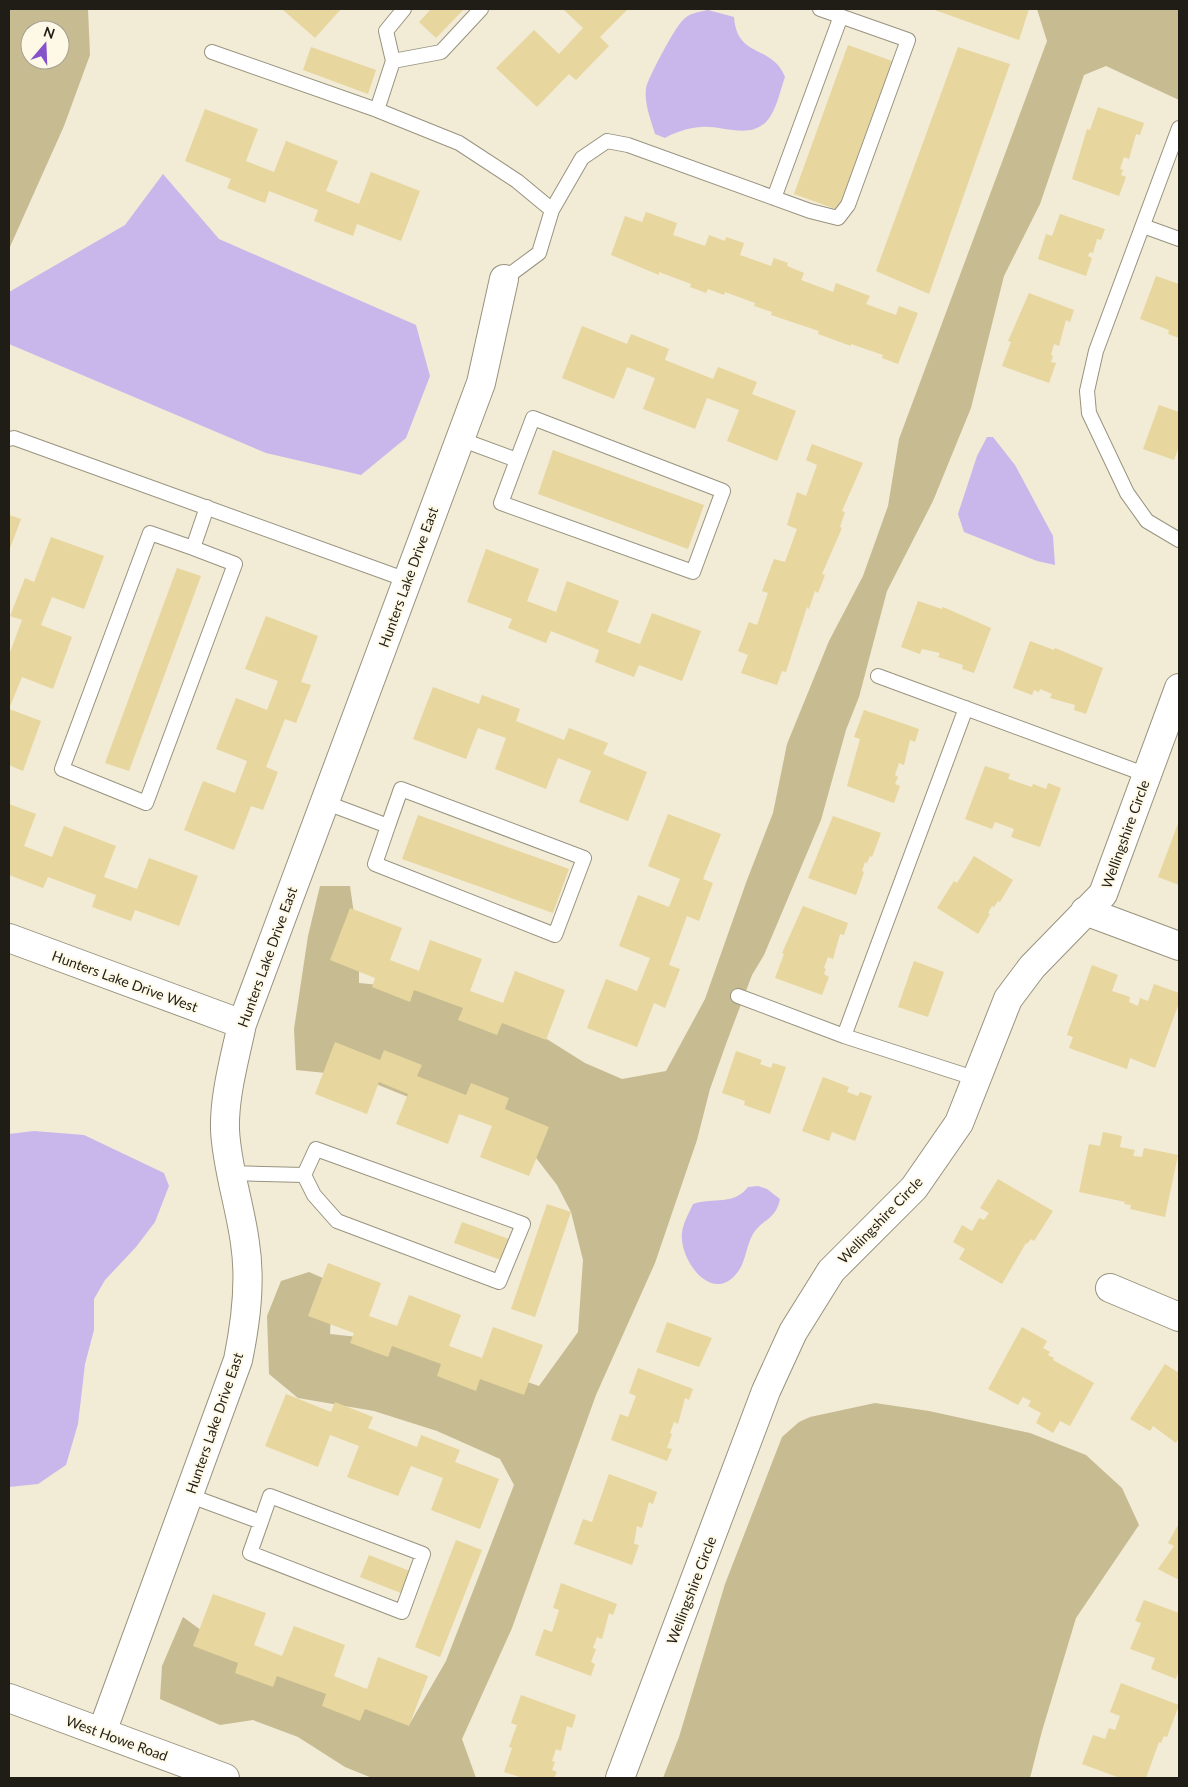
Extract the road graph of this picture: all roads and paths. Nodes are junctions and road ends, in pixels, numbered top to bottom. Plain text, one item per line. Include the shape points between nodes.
1 (404, 9) edge
2 (481, 9) edge
3 (820, 9) edge
4 (841, 16) junction
5 (212, 52) dead end
6 (393, 61) junction
7 (377, 110) junction
8 (1179, 128) edge
9 (774, 198) junction
10 (552, 210) junction
11 (1143, 226) junction
12 (1179, 239) edge
13 (504, 279) joint
14 (9, 439) edge
15 (460, 439) junction
16 (517, 460) junction
17 (206, 507) junction
18 (1179, 540) edge
19 (194, 548) junction
20 (408, 580) junction
21 (878, 676) dead end
22 (1179, 688) edge
23 (966, 708) junction
24 (1147, 775) junction
25 (324, 802) junction
26 (388, 826) junction
27 (1085, 912) junction
28 (9, 938) edge
29 (1179, 946) edge
30 (738, 996) dead end
31 (242, 1024) junction
32 (844, 1036) junction
33 (977, 1079) junction
34 (230, 1174) junction
35 (304, 1175) junction
36 (1110, 1288) dead end
37 (1179, 1317) edge
38 (188, 1495) junction
39 (261, 1522) junction
40 (9, 1698) edge
41 (102, 1732) junction
42 (225, 1778) edge
43 (620, 1778) edge

1 - 6 lane via 386,31
2 - 6 lane via 441,52
3 - 4 lane
4 - 9 lane
4 - 9 lane via 908,40 848,205 838,218
5 - 7 lane
6 - 7 lane
7 - 10 lane via 459,143
8 - 11 lane
9 - 10 lane via 628,145 607,141 582,158
10 - 13 lane via 539,253
11 - 12 lane
11 - 18 lane via 1094,356 1087,391 1089,413 1127,493 1147,521
13 - 15 street, Hunters Lake Drive East via 481,383
14 - 17 lane via 14,438
15 - 16 lane
15 - 20 street, Hunters Lake Drive East
16 - 16 lane via 532,418 724,491 693,572 502,503
17 - 19 lane
17 - 20 lane
19 - 19 lane via 234,564 146,803 62,769 150,533
20 - 25 street, Hunters Lake Drive East
21 - 23 lane
22 - 24 street, Wellingshire Circle
23 - 24 lane
23 - 32 lane
24 - 27 street, Wellingshire Circle via 1103,894
25 - 26 lane
25 - 31 street, Hunters Lake Drive East
26 - 26 lane via 400,789 584,858 555,935 375,864
27 - 29 street
27 - 33 street, Wellingshire Circle via 1032,967 1008,998
28 - 31 street, Hunters Lake Drive West
30 - 32 lane
31 - 34 street, Hunters Lake Drive East via 225,1111
32 - 33 lane
33 - 43 street, Wellingshire Circle via 959,1123 914,1188 831,1271 793,1332 766,1391
34 - 35 lane
34 - 38 street, Hunters Lake Drive East via 247,1261 246,1322 238,1360
35 - 35 lane via 316,1149 523,1224 499,1282 337,1221 314,1195
36 - 37 street
38 - 39 lane
38 - 41 street, Hunters Lake Drive East
39 - 39 lane via 270,1496 423,1554 402,1612 250,1553
40 - 41 street, West Howe Road
41 - 42 street, West Howe Road

